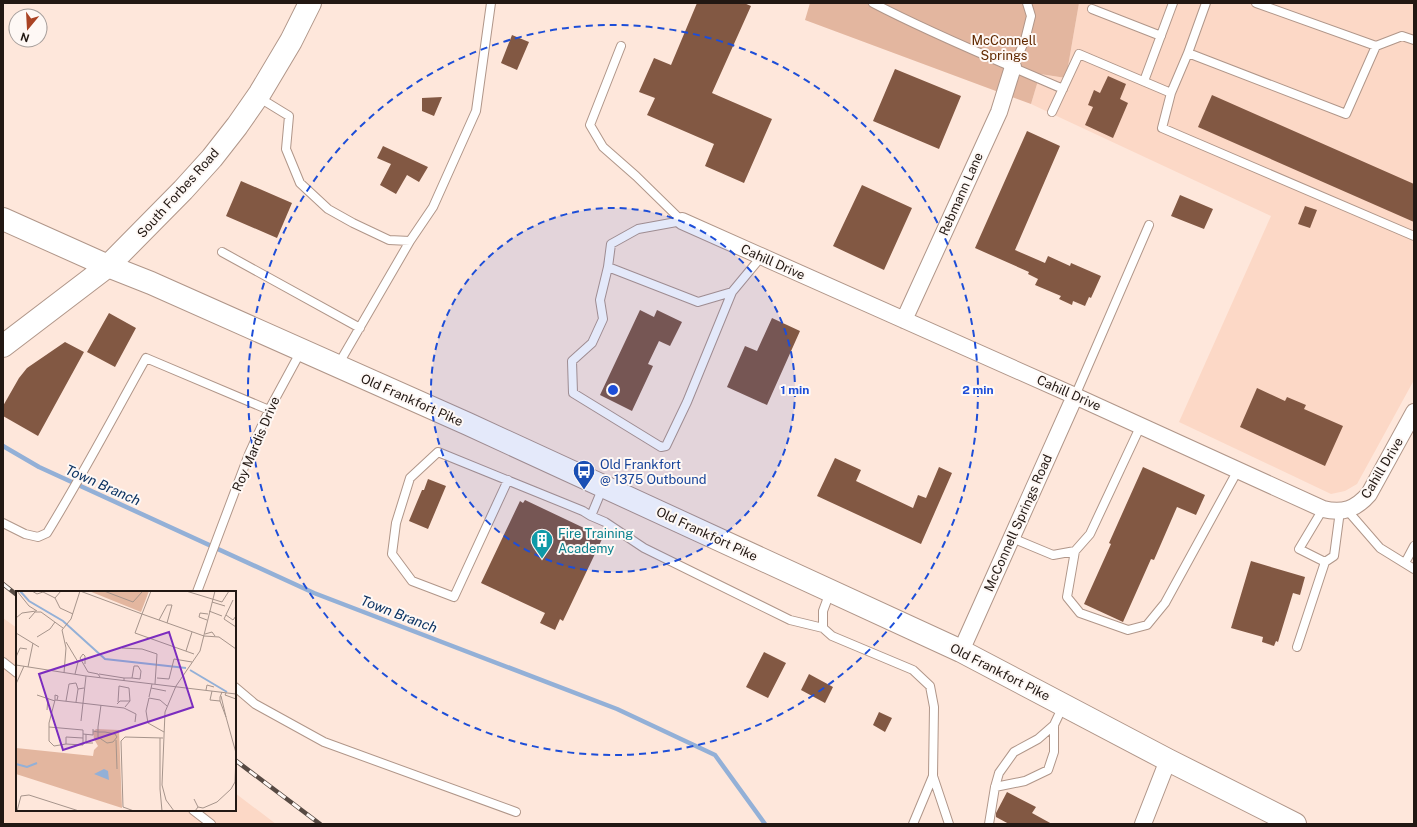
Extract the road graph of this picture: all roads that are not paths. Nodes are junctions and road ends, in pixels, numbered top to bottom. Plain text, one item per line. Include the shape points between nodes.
1 (310, 3) edge
2 (491, 3) edge
3 (873, 3) edge
4 (1027, 3) edge
5 (1173, 3) edge
6 (1206, 3) edge
7 (1256, 3) edge
8 (1092, 9) dead end
9 (1161, 36) junction
10 (1414, 40) edge
11 (621, 46) dead end
12 (1376, 46) junction
13 (1188, 53) junction
14 (1013, 67) junction
15 (1144, 81) junction
16 (1063, 89) junction
17 (1171, 93) junction
18 (257, 96) junction
19 (1052, 112) dead end
20 (3, 219) edge
21 (682, 221) junction
22 (1149, 225) dead end
23 (1414, 236) edge
24 (410, 241) junction
25 (222, 252) dead end
26 (761, 257) junction
27 (108, 266) junction
28 (608, 267) junction
29 (732, 292) junction
30 (904, 320) junction
31 (360, 328) junction
32 (3, 346) edge
33 (301, 350) junction
34 (337, 366) junction
35 (1075, 396) junction
36 (269, 410) junction
37 (1414, 412) edge
38 (1141, 425) junction
39 (1238, 470) junction
40 (508, 480) junction
41 (603, 487) junction
42 (1323, 509) junction
43 (1343, 510) junction
44 (591, 516) junction
45 (3, 523) edge
46 (1012, 538) junction
47 (1414, 546) edge
48 (1075, 551) junction
49 (1325, 562) junction
50 (1406, 563) junction
51 (1414, 569) edge
52 (197, 591) edge
53 (830, 591) junction
54 (823, 628) junction
55 (1297, 647) dead end
56 (960, 651) junction
57 (3, 662) edge
58 (16, 672) edge
59 (236, 688) edge
60 (1064, 705) junction
61 (1054, 725) junction
62 (1168, 760) junction
63 (933, 776) junction
64 (995, 787) junction
65 (194, 811) edge
66 (516, 812) dead end
67 (211, 824) edge
68 (913, 824) edge
69 (949, 824) edge
70 (989, 824) edge
71 (1142, 824) edge
72 (1295, 824) edge

1 - 18 main road, South Forbes Road via 291,41
2 - 24 lane via 476,111 432,207
3 - 14 lane via 898,17
4 - 14 lane via 1031,16 1026,40
5 - 9 lane
6 - 13 lane
7 - 12 lane
8 - 9 lane
9 - 15 lane
10 - 12 lane via 1402,36
11 - 21 lane via 590,125 603,147
12 - 13 lane via 1346,114
13 - 17 lane
14 - 16 lane
14 - 30 street, Rebmann Lane via 998,112
15 - 16 lane via 1079,54
15 - 17 lane
16 - 19 lane
17 - 23 lane via 1162,128
18 - 24 lane via 289,116 286,149 300,183 328,208 353,223 389,240
18 - 27 main road, South Forbes Road via 212,158
20 - 27 main road, Old Frankfort Pike
21 - 26 street, Cahill Drive
21 - 28 lane via 638,229 611,244
22 - 35 lane
24 - 31 lane
25 - 31 lane
26 - 29 lane
26 - 30 street, Cahill Drive
27 - 32 main road, South Forbes Road
27 - 33 main road, Old Frankfort Pike
28 - 29 lane via 698,302
28 - 29 lane via 600,300 603,319 592,343 572,361 573,393 661,447 666,446 687,402
30 - 35 street, Cahill Drive
31 - 34 lane
33 - 34 main road, Old Frankfort Pike
33 - 36 lane, Roy Mardis Drive
34 - 41 main road, Old Frankfort Pike
35 - 38 street, Cahill Drive
35 - 46 street, McConnell Springs Road
36 - 45 lane via 146,358 80,479 47,533 38,537 25,534
36 - 52 lane, Roy Mardis Drive via 249,454
37 - 43 street, Cahill Drive via 1369,494 1363,501
38 - 39 street, Cahill Drive
38 - 48 lane via 1090,534
39 - 42 street, Cahill Drive
39 - 48 lane via 1165,603 1147,625 1128,630 1080,613 1067,597
40 - 40 lane via 438,452 410,478 396,523 392,554 412,581 454,597
40 - 44 lane
41 - 44 lane
41 - 53 main road, Old Frankfort Pike
42 - 43 street, Cahill Drive
42 - 49 lane via 1300,549
43 - 49 lane via 1334,556
43 - 50 lane via 1380,548
44 - 54 lane via 605,522 644,548 790,620
46 - 48 lane via 1053,555
46 - 56 street, McConnell Springs Road
47 - 50 lane
49 - 55 lane
50 - 51 lane
53 - 54 lane via 823,611
53 - 56 main road, Old Frankfort Pike
54 - 63 lane via 832,636 914,670 930,686 934,707
56 - 60 main road, Old Frankfort Pike
57 - 58 lane
59 - 66 lane via 255,704 324,742
60 - 61 lane
60 - 62 main road, Old Frankfort Pike
61 - 64 lane via 1038,739 1014,752 999,773
61 - 64 lane via 1054,752 1048,770 1025,782
62 - 71 street
62 - 72 main road, Old Frankfort Pike
63 - 68 lane
63 - 69 lane
64 - 70 lane
65 - 67 lane

